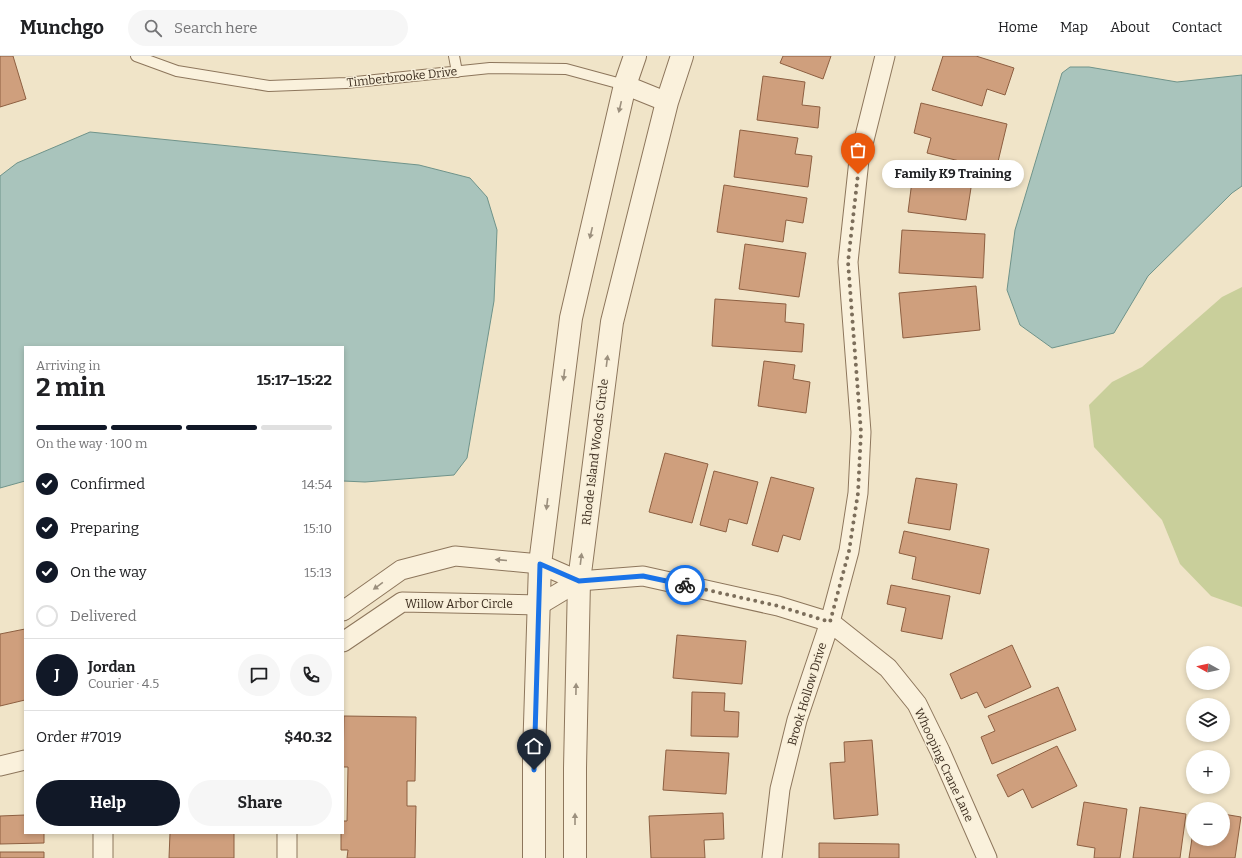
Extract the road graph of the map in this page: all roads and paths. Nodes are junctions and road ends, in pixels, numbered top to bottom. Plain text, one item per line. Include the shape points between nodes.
1 (136, 56) edge
2 (454, 56) edge
3 (635, 56) edge
4 (682, 56) edge
5 (885, 56) edge
6 (457, 72) junction
7 (624, 85) junction
8 (667, 102) junction
9 (540, 564) junction
10 (579, 581) junction
11 (539, 604) junction
12 (344, 610) edge
13 (830, 622) junction
14 (344, 641) edge
15 (24, 760) edge
16 (0, 766) edge
17 (103, 834) edge
18 (287, 834) edge
19 (104, 858) edge
20 (287, 858) edge
21 (534, 858) edge
22 (575, 858) edge
23 (772, 858) edge
24 (987, 858) edge

1 - 6 lane, Timberbrooke Drive via 177,71 269,86 346,83
2 - 6 lane
3 - 7 street
4 - 8 street, Rhode Island Woods Circle
5 - 13 street, Brook Hollow Drive via 860,160 848,262 861,432 858,493 849,551
6 - 7 lane, Timberbrooke Drive via 490,68 566,69
7 - 8 street, Timberbrooke Drive
7 -> 9 street via 571,318
10 -> 8 street, Rhode Island Woods Circle via 612,322
9 - 10 street, Whooping Crane Lane
9 - 11 street
9 -> 12 street via 455,556 401,570
10 - 11 street
10 - 13 street, Whooping Crane Lane via 643,576 778,606
22 -> 10 street, Rhode Island Woods Circle
11 - 14 street, Willow Arbor Circle via 402,602
11 - 21 street via 534,756
13 - 23 street, Brook Hollow Drive via 797,720 780,789
13 - 24 street, Whooping Crane Lane via 888,668 917,704
15 - 16 street
17 - 19 street
18 - 20 street

